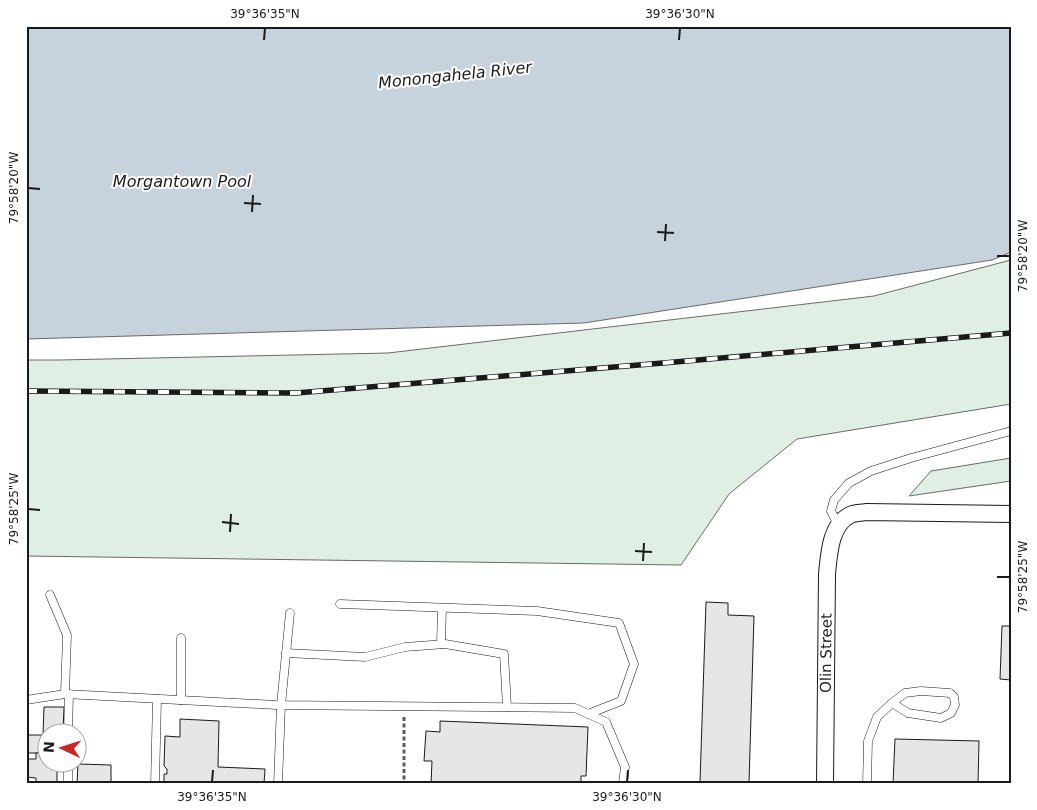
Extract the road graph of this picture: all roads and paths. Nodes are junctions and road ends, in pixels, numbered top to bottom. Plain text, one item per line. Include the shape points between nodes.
1 (1011, 431) edge
2 (1011, 514) edge
3 (838, 524) junction
4 (50, 595) dead end
5 (340, 604) dead end
6 (442, 608) junction
7 (290, 613) dead end
8 (181, 638) dead end
9 (441, 644) junction
10 (286, 653) junction
11 (67, 694) junction
12 (157, 699) junction
13 (26, 700) edge
14 (181, 700) junction
15 (892, 703) junction
16 (281, 705) junction
17 (404, 706) junction
18 (507, 707) junction
19 (588, 714) junction
20 (68, 722) edge
21 (155, 784) edge
22 (278, 784) edge
23 (404, 784) edge
24 (623, 784) edge
25 (825, 784) edge
26 (867, 784) edge

1 - 3 lane via 871,471 850,483 834,500 831,511
2 - 3 street via 866,512 850,515
3 - 25 street, Olin Street via 830,547 827,574
4 - 11 lane via 67,634
5 - 6 lane
6 - 9 lane
6 - 19 lane via 537,611 619,623 634,664 621,700
7 - 10 lane
8 - 14 lane
9 - 10 lane via 406,647 365,657
9 - 18 lane via 504,654
10 - 16 lane
11 - 12 lane
11 - 13 lane
11 - 20 lane
12 - 14 lane
12 - 21 lane
14 - 16 lane
15 - 15 lane via 908,713 941,718 951,713 955,705 950,693 921,691 905,693
15 - 26 lane via 877,717 868,741
16 - 17 lane
16 - 22 lane
17 - 18 lane
17 - 23 path
18 - 19 lane via 575,708
19 - 24 lane via 606,722 624,767

